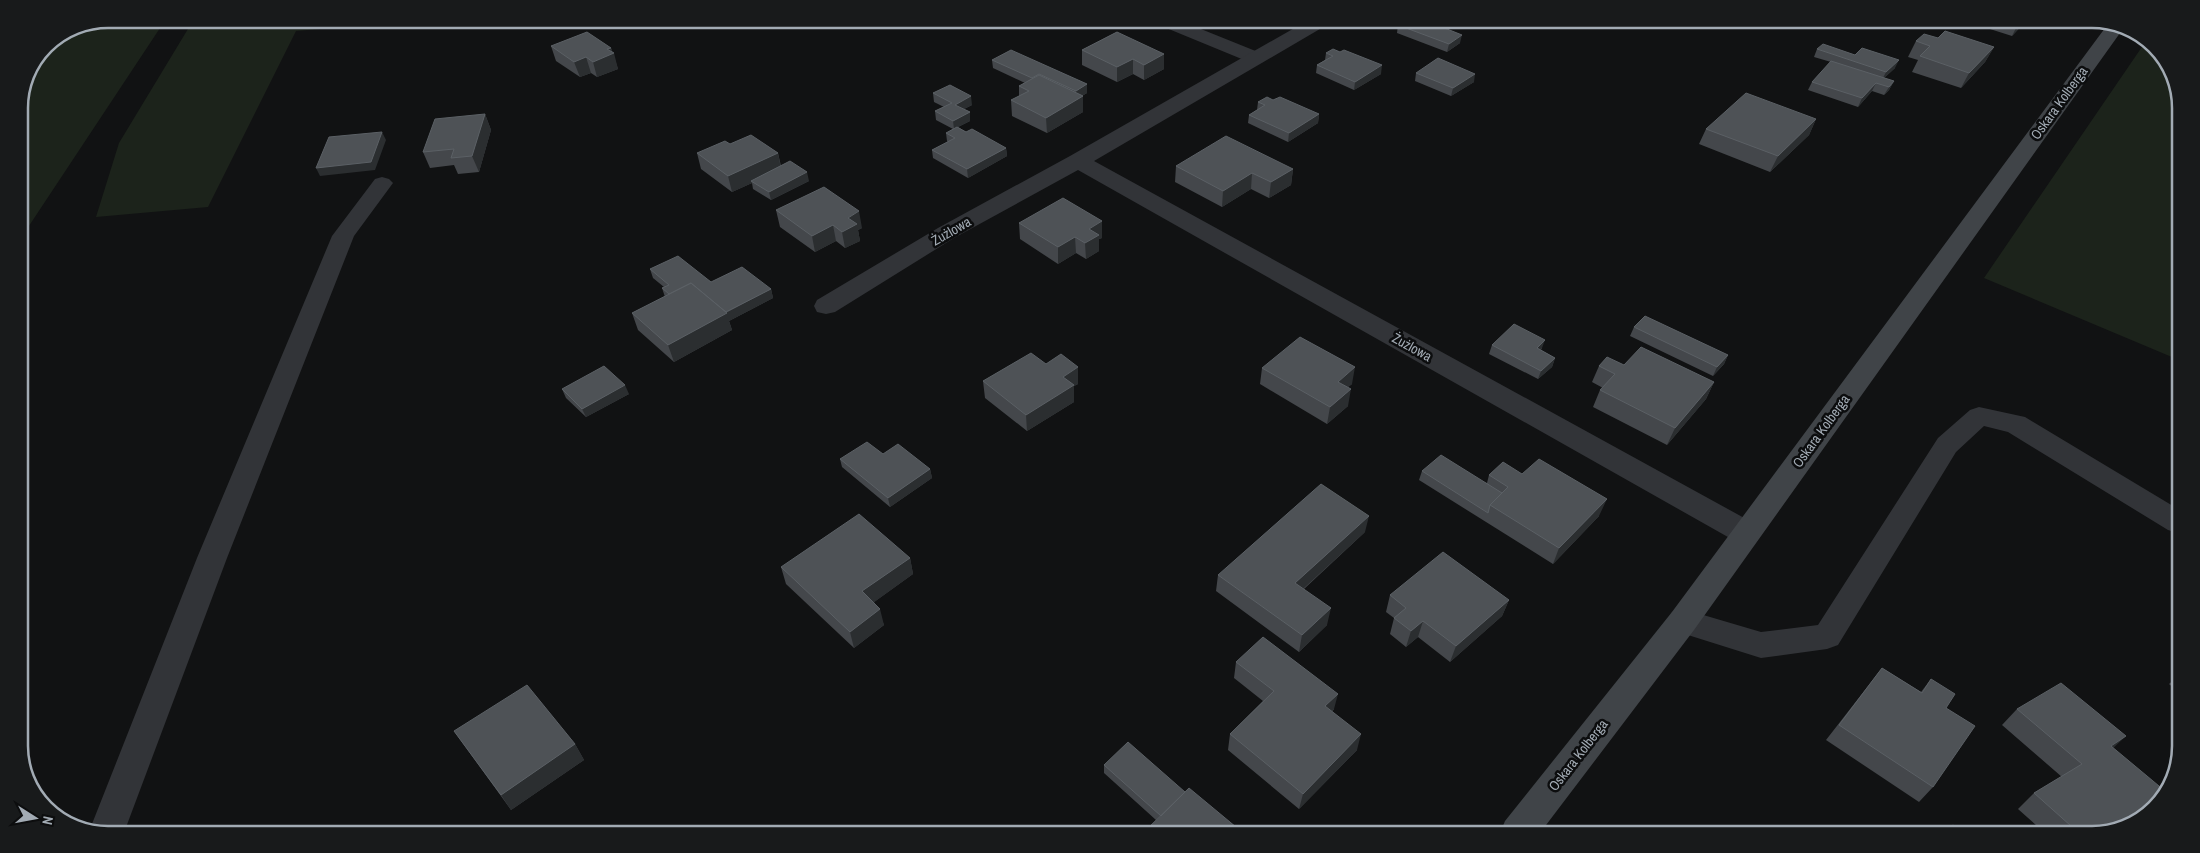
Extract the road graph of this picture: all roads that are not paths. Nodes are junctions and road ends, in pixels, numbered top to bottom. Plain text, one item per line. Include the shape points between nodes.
1 (1180, 27) edge
2 (1309, 27) edge
3 (2112, 30) edge
4 (1256, 58) junction
5 (1078, 161) junction
6 (382, 183) dead end
7 (826, 306) dead end
8 (2172, 518) edge
9 (1746, 533) junction
10 (1683, 620) junction
11 (110, 826) edge
12 (1523, 826) edge

1 - 4 lane
2 - 4 street, Żużlowa
3 - 9 main road, Oskara Kolberga
4 - 5 street, Żużlowa
5 - 7 street, Żużlowa via 946,233
5 - 9 street, Żużlowa
6 - 11 lane via 342,236 212,558
8 - 10 lane via 2016,424 1979,416 1947,445 1827,636 1761,645
9 - 10 main road, Oskara Kolberga
10 - 12 main road, Oskara Kolberga

